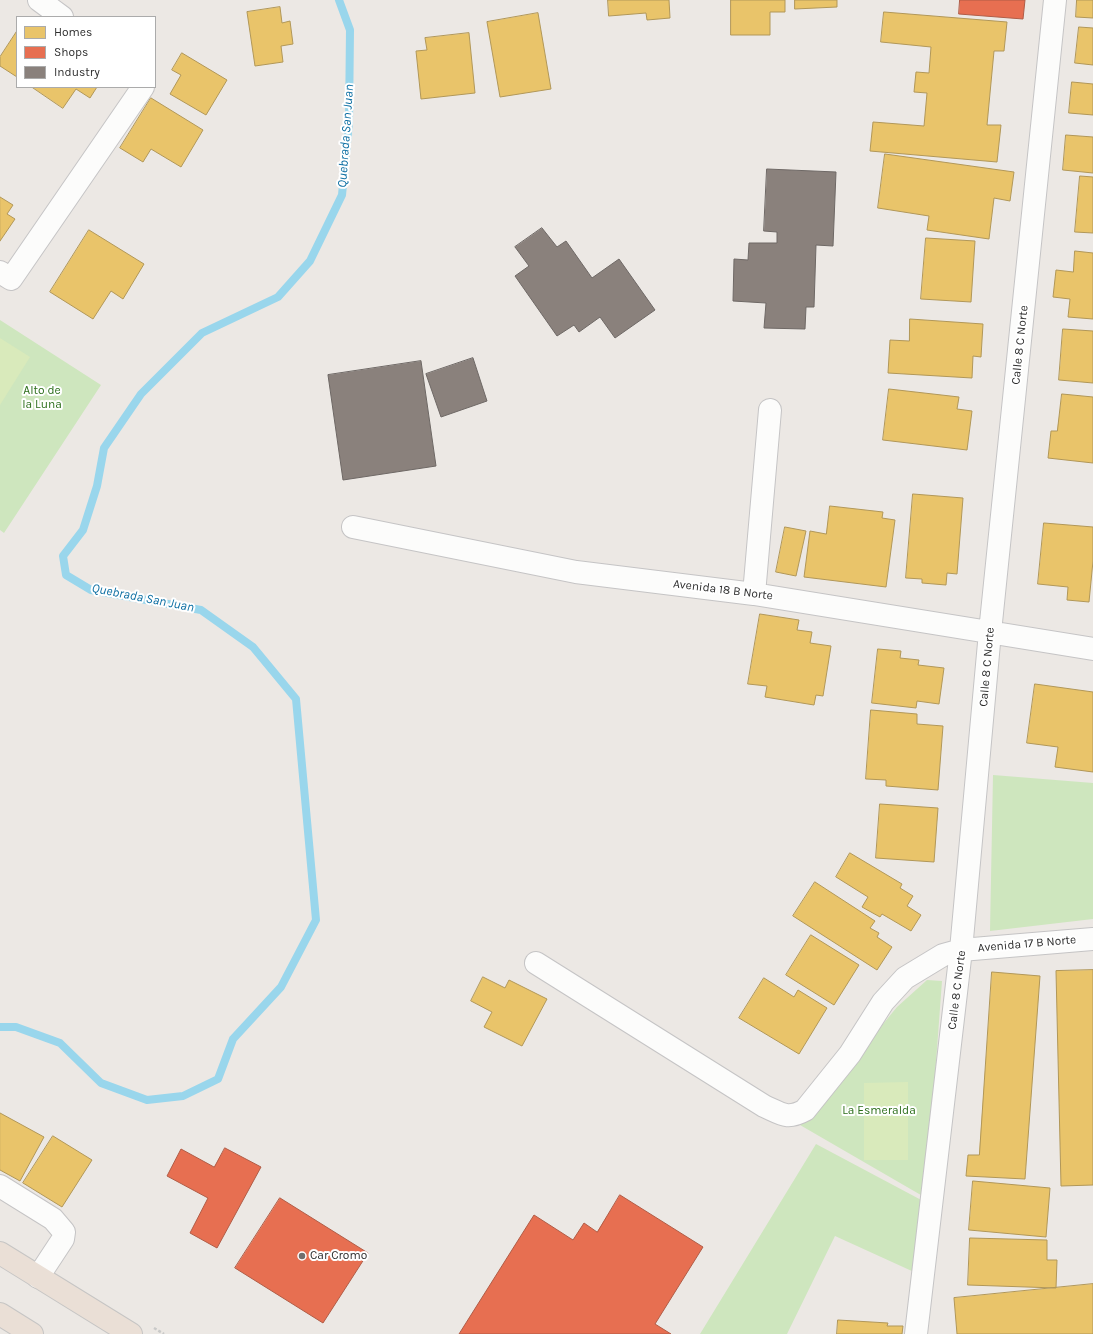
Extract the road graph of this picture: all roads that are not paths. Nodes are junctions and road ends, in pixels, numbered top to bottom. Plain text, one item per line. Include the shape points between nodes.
1 (39, 0) edge
2 (1055, 0) edge
3 (61, 16) edge
4 (142, 88) edge
5 (0, 272) edge
6 (770, 410) dead end
7 (354, 527) dead end
8 (754, 594) junction
9 (990, 632) junction
10 (1093, 649) edge
11 (1093, 939) edge
12 (962, 950) junction
13 (536, 963) dead end
14 (0, 1186) edge
15 (0, 1253) edge
16 (38, 1277) junction
17 (0, 1314) edge
18 (32, 1334) edge
19 (131, 1334) edge
20 (916, 1334) edge

1 - 3 street
2 - 9 street, Calle 8 C Norte
4 - 5 street via 11,279
6 - 8 street
7 - 8 street, Avenida 18 B Norte via 576,572
8 - 9 street, Avenida 18 B Norte
9 - 10 street, Avenida 18 B Norte
9 - 12 street, Calle 8 C Norte
11 - 12 street, Avenida 17 B Norte
12 - 13 street, Avenida 17 B Norte via 943,955 905,978 883,1002 845,1061 806,1110 788,1116 764,1106
12 - 20 street, Calle 8 C Norte
14 - 16 street via 53,1219 64,1232 63,1239
15 - 16 highway
16 - 19 highway
17 - 18 highway

